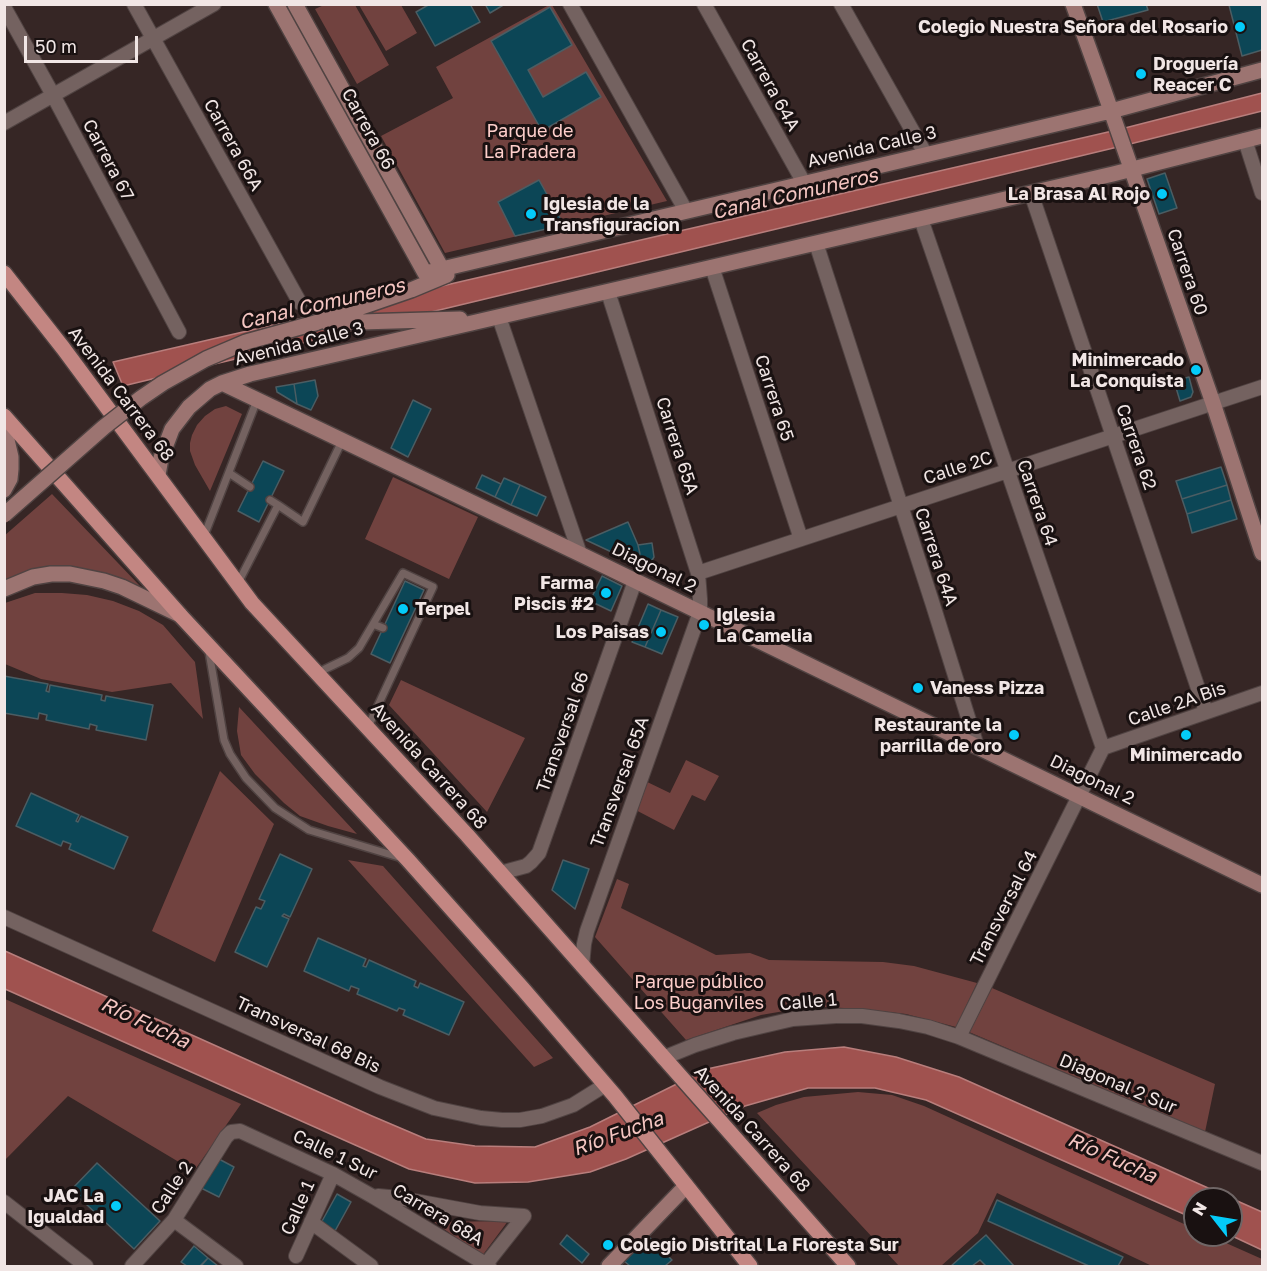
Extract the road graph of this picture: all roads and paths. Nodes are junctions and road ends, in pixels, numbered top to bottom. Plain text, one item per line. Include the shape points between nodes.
1 (134, 4) edge
2 (214, 4) edge
3 (276, 4) edge
4 (295, 4) edge
5 (570, 4) edge
6 (704, 4) edge
7 (842, 4) edge
8 (1073, 4) edge
9 (4, 7) edge
10 (153, 39) junction
11 (1263, 70) edge
12 (53, 95) junction
13 (1113, 118) junction
14 (4, 123) edge
15 (1263, 136) edge
16 (1245, 140) junction
17 (926, 154) junction
18 (1129, 164) junction
19 (804, 183) junction
20 (1031, 193) junction
21 (1263, 193) edge
22 (686, 211) junction
23 (921, 219) junction
24 (816, 243) junction
25 (488, 257) junction
26 (712, 267) junction
27 (442, 269) junction
28 (4, 273) edge
29 (425, 273) joint
30 (608, 292) junction
31 (300, 303) dead end
32 (499, 317) junction
33 (315, 323) junction
34 (178, 332) dead end
35 (222, 383) junction
36 (1263, 387) edge
37 (257, 400) junction
38 (1213, 403) junction
39 (4, 416) edge
40 (4, 427) edge
41 (1113, 436) junction
42 (342, 440) junction
43 (1007, 471) junction
44 (229, 473) junction
45 (158, 475) junction
46 (250, 487) dead end
47 (4, 490) edge
48 (270, 500) dead end
49 (278, 506) junction
50 (901, 506) junction
51 (4, 515) edge
52 (203, 538) junction
53 (801, 539) junction
54 (1263, 553) edge
55 (580, 554) junction
56 (698, 573) junction
57 (635, 581) junction
58 (237, 585) junction
59 (4, 589) edge
60 (700, 612) junction
61 (180, 615) junction
62 (373, 624) junction
63 (383, 628) dead end
64 (208, 646) junction
65 (317, 673) junction
66 (1263, 693) edge
67 (1206, 712) junction
68 (368, 727) junction
69 (977, 746) junction
70 (1103, 748) junction
71 (1080, 796) junction
72 (408, 860) junction
73 (500, 873) junction
74 (1263, 885) edge
75 (4, 917) edge
76 (582, 966) junction
77 (960, 1037) junction
78 (663, 1058) junction
79 (610, 1090) junction
80 (240, 1131) joint
81 (1263, 1163) edge
82 (333, 1174) junction
83 (686, 1186) junction
84 (372, 1196) junction
85 (4, 1202) edge
86 (524, 1216) joint
87 (174, 1220) junction
88 (311, 1222) junction
89 (296, 1256) dead end
90 (616, 1264) edge
91 (487, 1265) edge
92 (86, 1266) edge
93 (132, 1266) edge
94 (236, 1266) edge
95 (370, 1266) edge
96 (750, 1266) edge
97 (848, 1266) edge

1 - 10 street, Carrera 66A
2 - 10 street
3 - 29 main road, Carrera 66
4 - 27 main road, Carrera 66
5 - 22 street
6 - 19 street, Carrera 64A
7 - 17 street
8 - 13 main road, Carrera 60
9 - 12 street, Carrera 67
10 - 12 street
10 - 31 street, Carrera 66A
11 - 13 main road, Avenida Calle 3
12 - 14 street
12 - 34 street, Carrera 67
13 - 17 main road, Avenida Calle 3
13 - 18 main road, Carrera 60
15 - 16 main road, Avenida Calle 3
16 - 18 main road, Avenida Calle 3
16 - 21 street
17 - 19 main road, Avenida Calle 3
18 - 20 main road, Avenida Calle 3
18 - 38 main road, Carrera 60
19 - 22 main road, Avenida Calle 3
20 - 23 main road, Avenida Calle 3
20 - 41 street, Carrera 62
22 - 25 main road, Avenida Calle 3
23 - 24 main road, Avenida Calle 3
23 - 43 street, Carrera 64
24 - 26 main road, Avenida Calle 3
24 - 50 street, Carrera 64A
25 - 27 main road, Avenida Calle 3
25 - 33 main road, Avenida Calle 3 via 411,290
26 - 30 main road, Avenida Calle 3
26 - 53 street, Carrera 65
27 - 29 main road, Avenida Calle 3
28 - 45 main road, Avenida Carrera 68
30 - 32 main road, Avenida Calle 3
30 - 56 street, Carrera 65A
32 - 33 main road, Avenida Calle 3
32 - 35 main road, Avenida Calle 3
32 - 55 street
33 - 51 main road, Avenida Calle 3, bridge via 246,342 174,376 104,427
35 - 37 main road, Diagonal 2
35 - 45 main road, Avenida Calle 3 via 180,417 167,441
36 - 38 street, Calle 2C
37 - 42 main road, Diagonal 2
37 - 44 lane
38 - 41 street, Calle 2C
38 - 54 main road, Carrera 60
39 - 61 main road
40 - 47 main road via 11,457 10,479
41 - 43 street, Calle 2C
41 - 67 street, Carrera 62
42 - 49 lane via 303,522
42 - 55 main road, Diagonal 2
43 - 50 street, Calle 2C
43 - 70 street, Carrera 64
44 - 46 lane
44 - 52 lane
45 - 52 main road, Avenida Carrera 68
48 - 49 lane
49 - 58 lane
50 - 53 street, Calle 2C
50 - 69 street, Carrera 64A
52 - 58 main road, Avenida Carrera 68
53 - 56 street, Calle 2C
55 - 57 main road, Diagonal 2
56 - 60 street, Carrera 65A
57 - 60 main road, Diagonal 2
57 - 73 street, Transversal 66 via 539,853 526,866
58 - 65 main road, Avenida Carrera 68
59 - 61 main road via 33,577 69,574 122,587
60 - 69 main road, Diagonal 2
60 - 76 street, Transversal 65A via 587,931
61 - 64 main road
62 - 63 lane
62 - 65 lane via 348,658
62 - 68 lane via 403,573 433,587 405,639
64 - 72 main road
64 - 72 lane via 224,740 237,766 274,808 309,830
65 - 68 main road, Avenida Carrera 68
66 - 67 street, Calle 2A Bis
67 - 70 street, Calle 2A Bis
68 - 73 main road, Avenida Carrera 68
69 - 71 main road, Diagonal 2
70 - 71 street
71 - 74 main road, Diagonal 2
71 - 77 street, Transversal 64
72 - 79 main road
73 - 76 main road, Avenida Carrera 68
75 - 79 street, Transversal 68 Bis via 434,1108 481,1118 520,1120 552,1114
76 - 78 main road, Avenida Carrera 68
77 - 78 street, Calle 1 via 928,1027 862,1016 811,1017 733,1033
77 - 81 street, Diagonal 2 Sur
78 - 97 main road, Avenida Carrera 68
79 - 83 main road
80 - 82 street, Calle 1 Sur
80 - 87 street, Calle 2 via 226,1137
82 - 84 street, Calle 1 Sur
82 - 88 street, Calle 1
83 - 90 main road
83 - 96 main road
84 - 86 street, Calle 1 Sur via 480,1214
84 - 91 street, Carrera 68A
85 - 92 street
86 - 91 street, Carrera 68A
87 - 93 street, Calle 2
87 - 94 street
88 - 89 street, Calle 1
88 - 95 street

